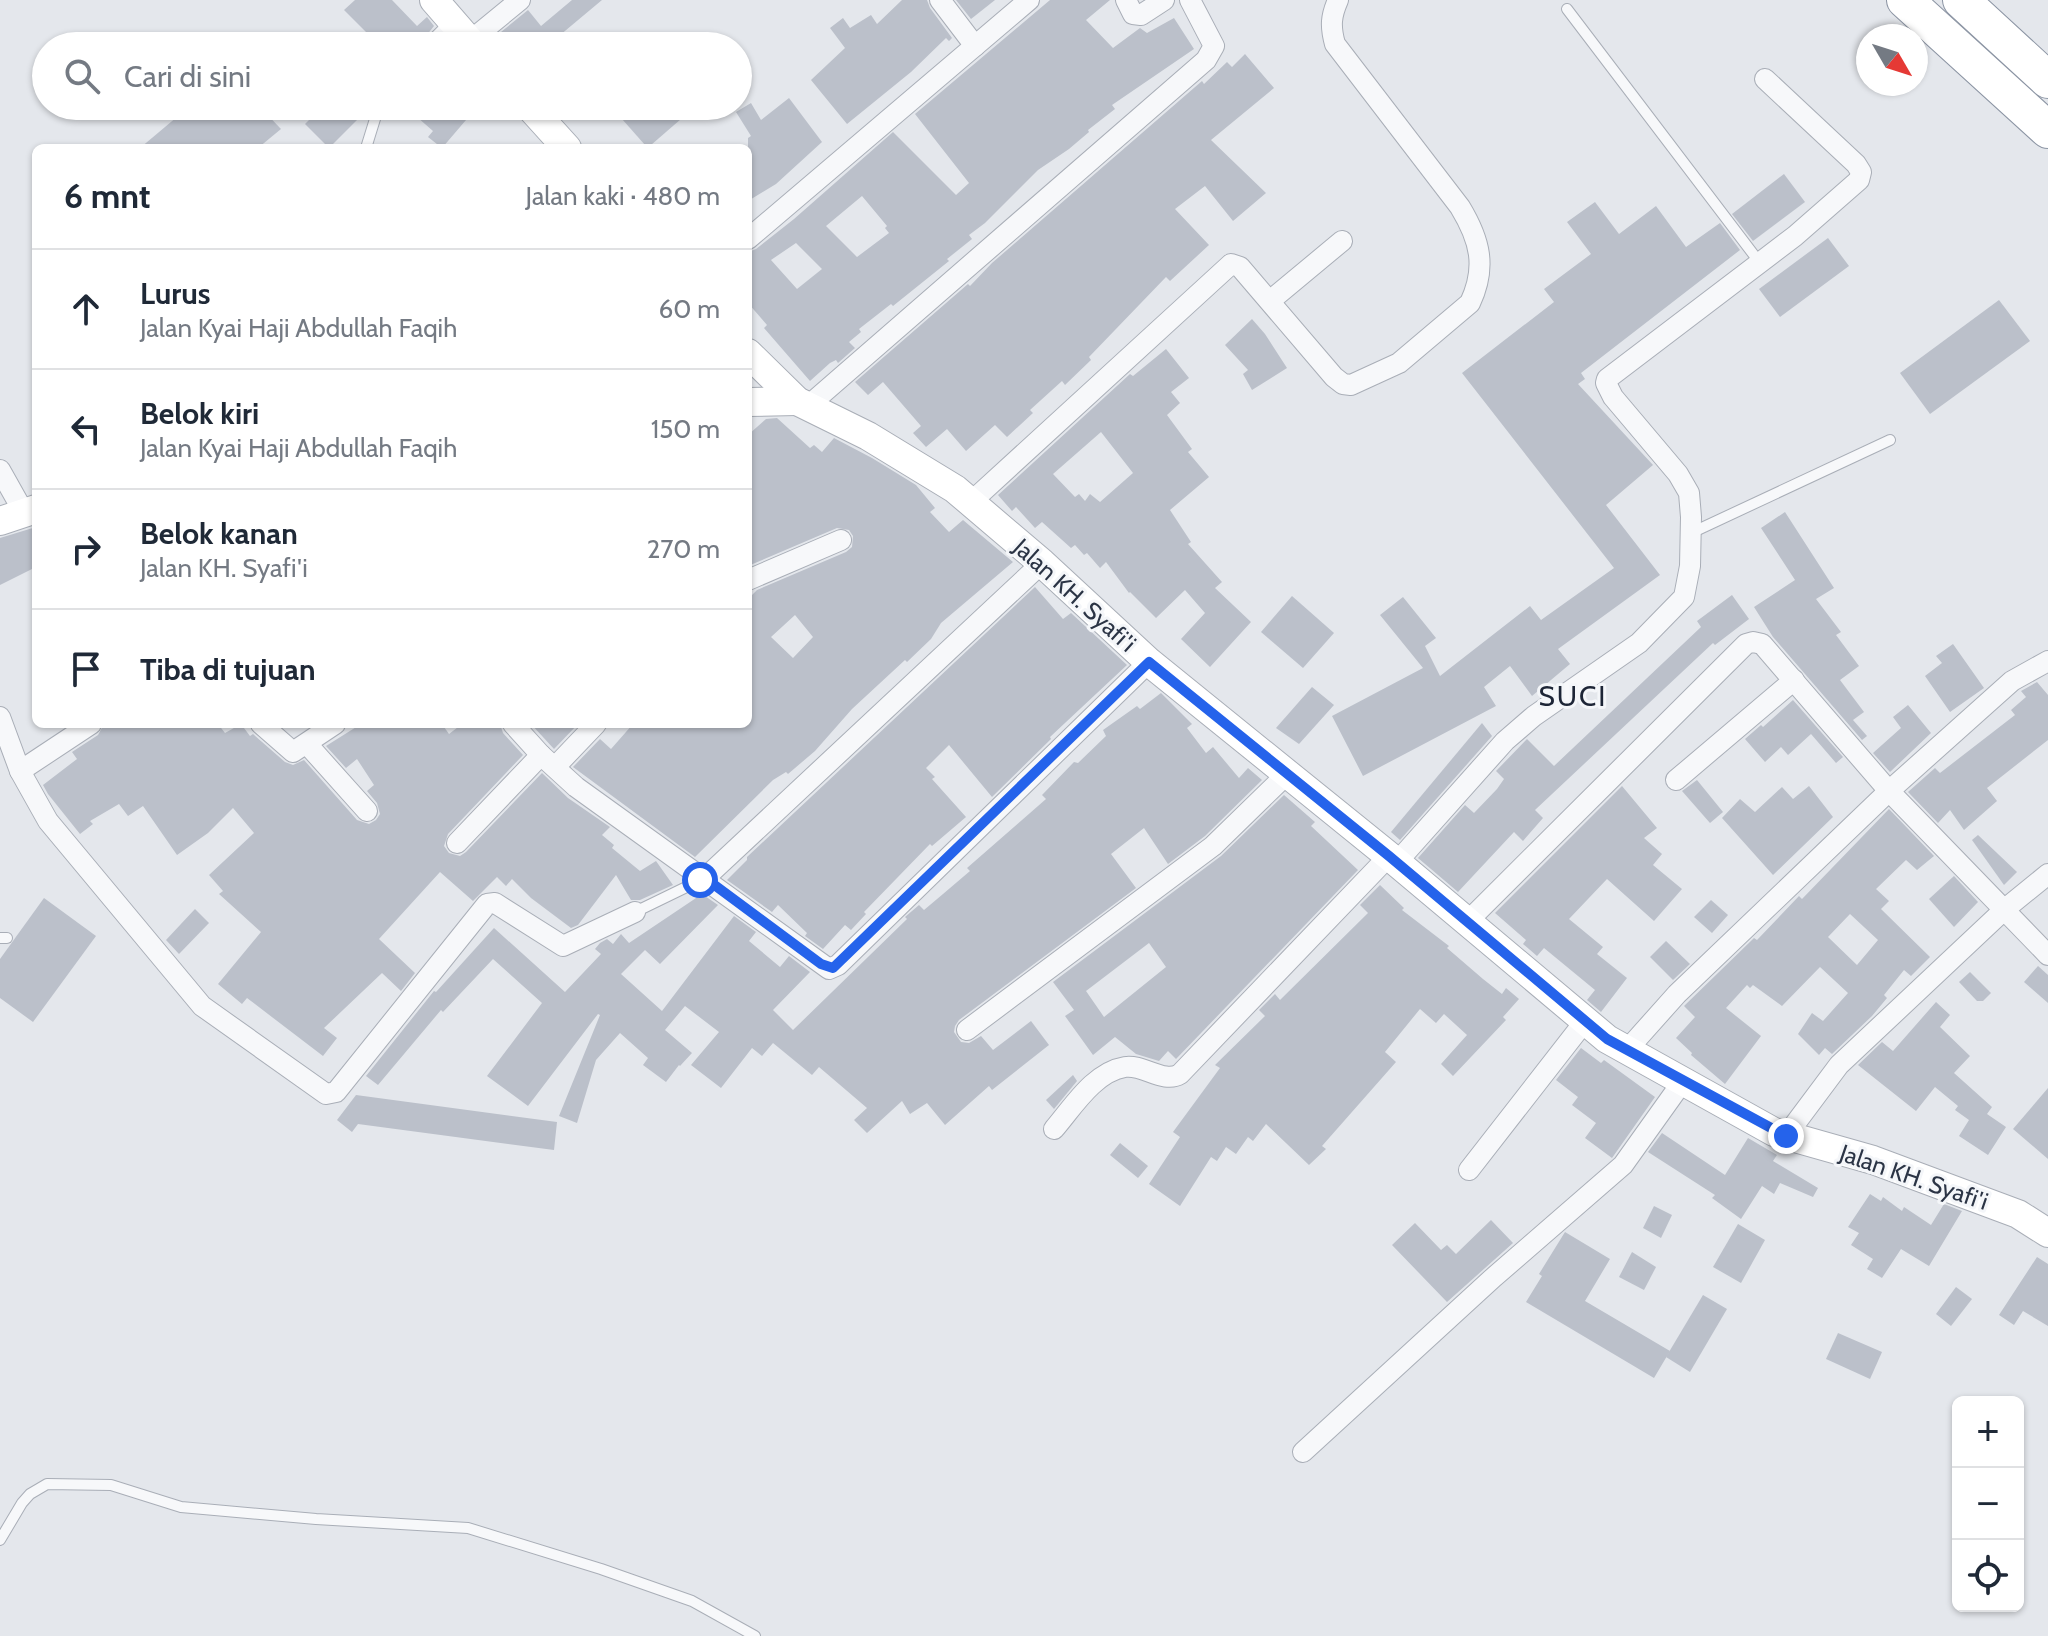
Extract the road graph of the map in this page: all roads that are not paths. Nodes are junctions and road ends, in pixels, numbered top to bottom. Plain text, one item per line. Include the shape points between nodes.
1 (520, 0) edge
2 (940, 0) edge
3 (1029, 0) edge
4 (1126, 0) edge
5 (1164, 0) edge
6 (1190, 0) edge
7 (1338, 0) edge
8 (1905, 0) edge
9 (1961, 0) edge
10 (1567, 9) dead end
11 (457, 27) edge
12 (975, 46) junction
13 (1765, 79) dead end
14 (2048, 80) edge
15 (375, 120) edge
16 (542, 120) edge
17 (2048, 130) edge
18 (367, 144) edge
19 (563, 144) edge
20 (752, 236) edge
21 (1342, 241) dead end
22 (1760, 263) junction
23 (1271, 300) junction
24 (752, 357) edge
25 (752, 402) edge
26 (802, 404) junction
27 (1890, 440) dead end
28 (0, 470) edge
29 (971, 502) junction
30 (20, 514) edge
31 (1691, 533) junction
32 (841, 540) dead end
33 (1042, 563) junction
34 (752, 578) edge
35 (2048, 661) edge
36 (1149, 662) junction
37 (1794, 680) junction
38 (0, 717) edge
39 (85, 728) edge
40 (266, 728) edge
41 (329, 728) edge
42 (517, 728) edge
43 (591, 728) edge
44 (307, 744) junction
45 (548, 761) junction
46 (20, 771) junction
47 (1288, 773) junction
48 (1676, 780) dead end
49 (1889, 791) junction
50 (367, 811) dead end
51 (457, 843) dead end
52 (1393, 859) junction
53 (2048, 874) edge
54 (705, 878) junction
55 (2005, 909) junction
56 (635, 912) joint
57 (1467, 922) junction
58 (2048, 955) edge
59 (1585, 1021) junction
60 (967, 1030) dead end
61 (1627, 1050) junction
62 (1683, 1081) junction
63 (1054, 1129) dead end
64 (1786, 1136) junction
65 (1469, 1170) dead end
66 (2048, 1233) edge
67 (1303, 1452) dead end
68 (0, 1540) edge
69 (755, 1636) edge

1 - 11 street
2 - 12 street
3 - 12 street
4 - 5 street via 1133,14 1141,15
6 - 26 street via 1214,46 1206,60
7 - 23 street via 1330,29 1335,44 1474,230 1481,263 1476,292 1470,303 1399,363 1351,385 1334,377
8 - 17 highway
9 - 14 highway
10 - 22 lane
12 - 20 street
13 - 22 street via 1861,172 1859,180
15 - 18 lane
16 - 19 main road
21 - 23 street
22 - 31 street via 1606,383 1689,493
23 - 29 street via 1240,267 1227,266
24 - 26 main road, Jalan KH. Syafi'i
25 - 26 main road
26 - 29 main road, Jalan KH. Syafi'i via 868,436
27 - 31 lane
28 - 30 street
29 - 33 main road, Jalan KH. Syafi'i
31 - 52 street via 1684,597 1639,643 1505,741
32 - 34 street
33 - 36 main road, Jalan KH. Syafi'i
33 - 54 street
35 - 49 street via 2012,681
36 - 47 main road, Jalan KH. Syafi'i
36 - 54 street via 833,968
37 - 48 street
37 - 49 street
37 - 57 street via 1762,644 1746,644
38 - 46 street
39 - 46 street
40 - 44 street via 293,752
41 - 44 street
42 - 45 street
43 - 45 street
44 - 50 street
45 - 51 street
45 - 54 street via 576,787
46 - 56 street via 48,821 202,1006 326,1094 336,1092 487,904 495,903 563,946
47 - 52 main road, Jalan KH. Syafi'i
47 - 60 street via 1213,846
49 - 55 street
49 - 61 street via 1677,994
52 - 57 main road, Jalan KH. Syafi'i
52 - 63 street via 1180,1074 1166,1077 1133,1067 1106,1073
53 - 55 street
54 - 56 lane
55 - 58 street
55 - 64 street via 1839,1065
57 - 59 main road, Jalan KH. Syafi'i
59 - 61 main road, Jalan KH. Syafi'i
59 - 65 street
61 - 62 main road, Jalan KH. Syafi'i
62 - 64 main road, Jalan KH. Syafi'i
62 - 67 street via 1623,1165
64 - 66 main road, Jalan KH. Syafi'i via 1873,1160 2018,1214
68 - 69 lane via 22,1503 47,1484 111,1485 181,1507 468,1528 692,1601

